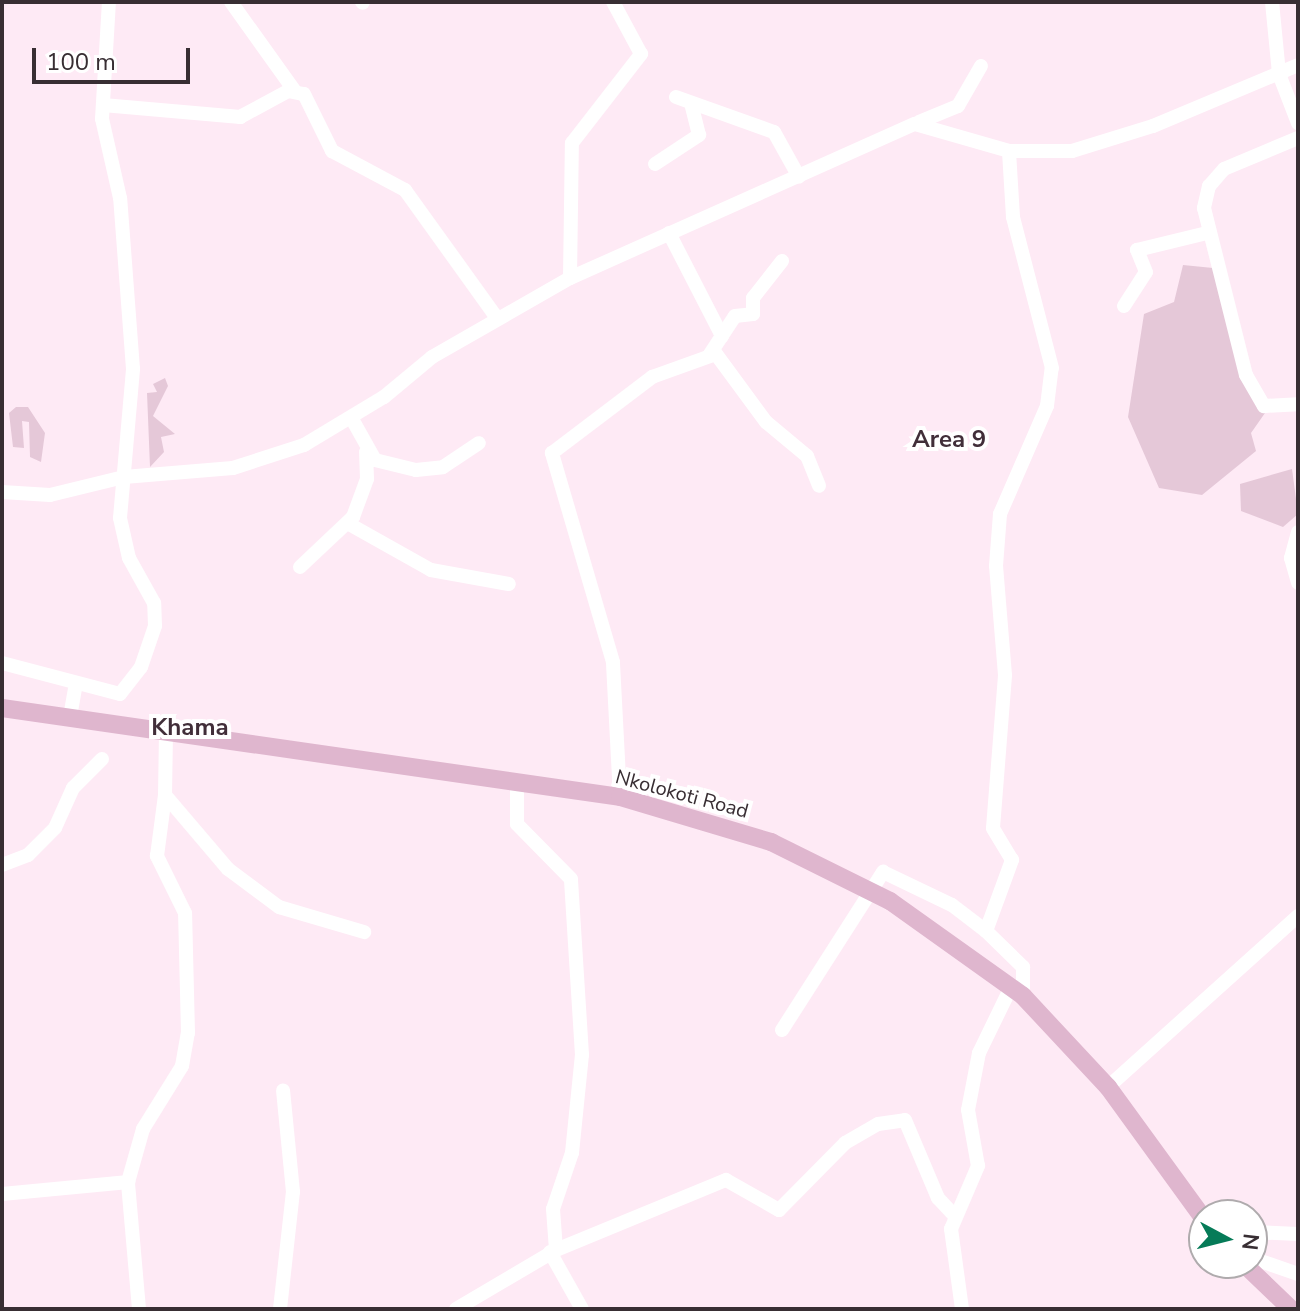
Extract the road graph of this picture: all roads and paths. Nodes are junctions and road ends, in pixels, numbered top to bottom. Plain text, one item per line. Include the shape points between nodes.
1 (109, 2) edge
2 (231, 2) edge
3 (613, 2) edge
4 (1272, 2) edge
5 (1298, 65) edge
6 (981, 66) dead end
7 (1279, 74) junction
8 (294, 90) junction
9 (676, 97) dead end
10 (691, 104) junction
11 (103, 105) junction
12 (1298, 123) edge
13 (915, 124) junction
14 (1298, 138) edge
15 (1009, 151) junction
16 (655, 164) dead end
17 (799, 177) junction
18 (669, 233) junction
19 (1207, 233) junction
20 (782, 261) dead end
21 (570, 278) junction
22 (1124, 306) dead end
23 (497, 318) junction
24 (722, 336) junction
25 (710, 354) junction
26 (1298, 404) edge
27 (352, 419) junction
28 (479, 443) dead end
29 (366, 452) junction
30 (124, 477) junction
31 (819, 486) dead end
32 (2, 492) edge
33 (349, 524) junction
34 (1298, 532) edge
35 (300, 567) dead end
36 (1298, 583) edge
37 (509, 584) dead end
38 (2, 663) edge
39 (76, 684) junction
40 (2, 708) edge
41 (70, 717) junction
42 (166, 732) junction
43 (102, 759) dead end
44 (517, 782) junction
45 (165, 795) junction
46 (620, 797) junction
47 (2, 865) edge
48 (869, 888) junction
49 (1298, 916) edge
50 (986, 931) junction
51 (364, 932) dead end
52 (1017, 992) junction
53 (782, 1030) dead end
54 (1108, 1087) junction
55 (283, 1090) dead end
56 (128, 1182) junction
57 (2, 1194) edge
58 (1189, 1199) edge
59 (955, 1216) junction
60 (1268, 1233) edge
61 (1298, 1234) edge
62 (553, 1251) junction
63 (1268, 1264) edge
64 (1298, 1274) edge
65 (1260, 1279) edge
66 (461, 1307) edge
67 (139, 1309) edge
68 (280, 1309) edge
69 (582, 1309) edge
70 (962, 1309) edge
71 (1291, 1309) edge

1 - 11 street
2 - 8 street via 264,58
3 - 21 street via 641,54 572,143 566,205
4 - 7 street
5 - 7 street
6 - 13 street via 958,106
7 - 12 street
7 - 15 street via 1097,146
8 - 11 street via 240,117
8 - 23 street via 304,94 332,151 405,190
9 - 10 street
10 - 16 street via 699,135
10 - 17 street via 723,118 739,114 774,132
11 - 30 street via 120,198 133,369
13 - 15 street
13 - 17 street
14 - 19 street via 1213,179
15 - 50 street via 1013,217 1052,368 1047,406 1000,514 1004,689 993,828 1012,860
17 - 18 street
18 - 21 street
18 - 24 street
19 - 22 street via 1137,250 1146,272
19 - 26 street via 1257,399 1269,409
20 - 24 street via 753,298 753,314 735,316
21 - 23 street
23 - 27 street
24 - 25 street
25 - 31 street via 720,356 772,428 807,456
25 - 46 street via 615,401 550,458 613,662
27 - 29 street
27 - 30 street via 304,445 233,468
28 - 29 street via 431,471
29 - 33 street via 367,479
30 - 32 street via 50,495
30 - 39 street via 120,518 129,558 154,603 155,626 128,690
33 - 35 street
33 - 37 street via 431,570
34 - 36 street via 1291,558
38 - 39 street
39 - 41 street
40 - 41 main road, Nkolokoti Road
41 - 42 main road, Nkolokoti Road
42 - 44 main road, Nkolokoti Road
42 - 45 street
43 - 47 street via 73,788 55,828 28,855
44 - 46 main road, Nkolokoti Road
44 - 62 street via 517,824 571,879 579,961 582,1055 572,1153 553,1209
45 - 51 street via 254,894 318,923
45 - 56 street via 157,856 185,913 188,1033 182,1066 143,1129
46 - 48 main road, Nkolokoti Road via 771,842
48 - 50 street via 888,872
48 - 52 main road, Nkolokoti Road
48 - 53 street
49 - 54 street
50 - 52 street via 1023,967
52 - 54 main road, Nkolokoti Road
52 - 59 street via 979,1053 968,1110 978,1166
54 - 58 main road, Nkolokoti Road
55 - 68 street via 293,1192
56 - 57 street
56 - 67 street
59 - 62 street via 938,1198 905,1120 878,1124 845,1143 779,1210 726,1180
59 - 70 street
60 - 61 street
62 - 66 street
62 - 69 street
63 - 64 street
65 - 71 main road

